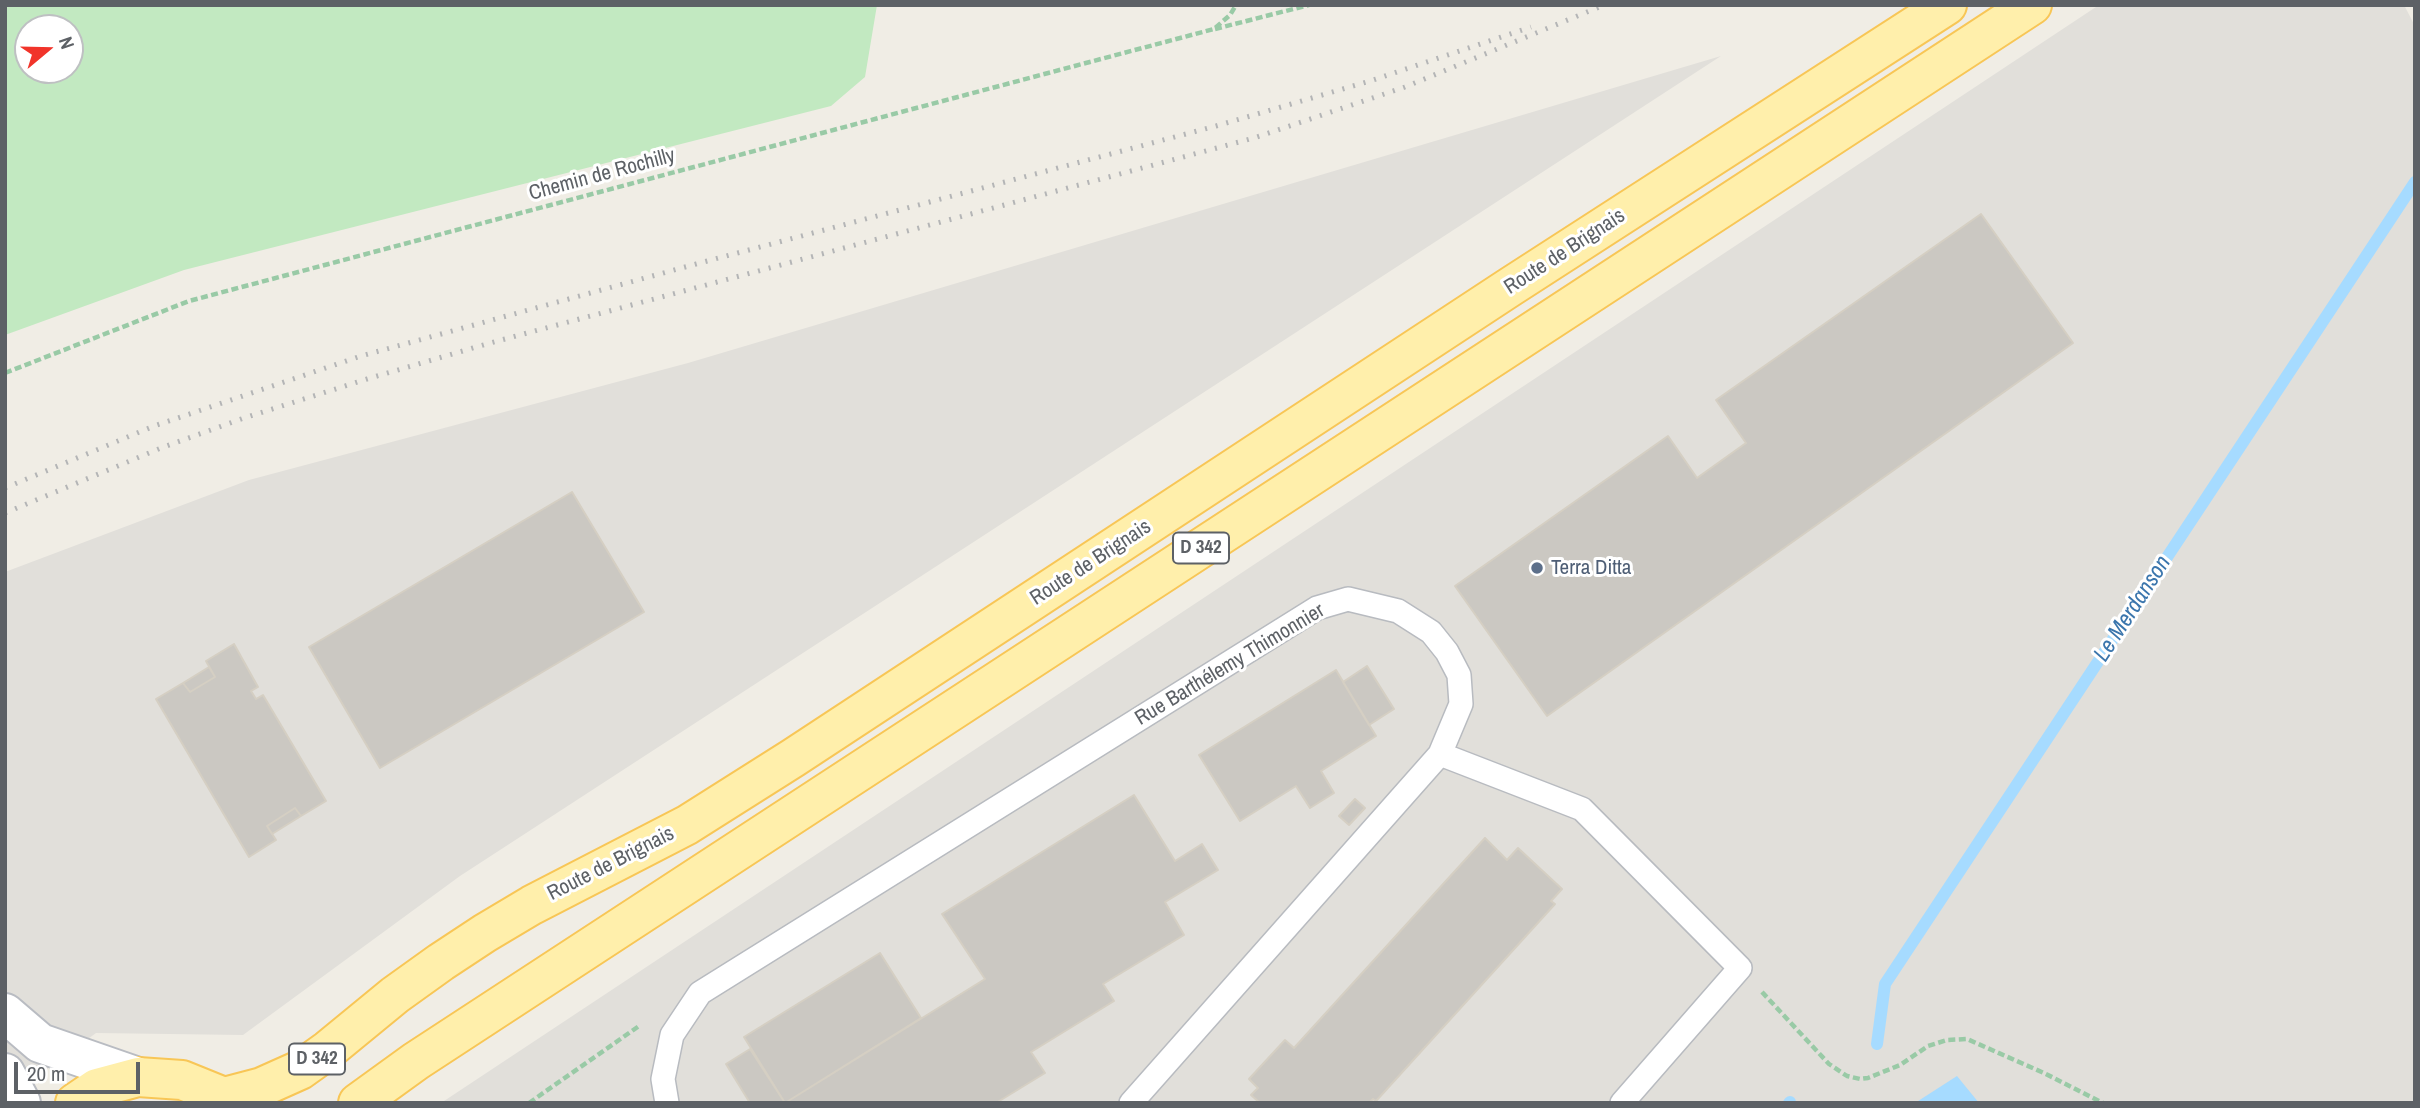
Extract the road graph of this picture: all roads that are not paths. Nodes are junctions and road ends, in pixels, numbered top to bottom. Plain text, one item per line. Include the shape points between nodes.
1 (1947, 5) edge
2 (2032, 5) edge
3 (1440, 754) junction
4 (5, 1013) edge
5 (5, 1073) edge
6 (138, 1077) junction
7 (228, 1100) edge
8 (21, 1103) edge
9 (75, 1103) edge
10 (358, 1103) edge
11 (667, 1103) edge
12 (1131, 1103) edge
13 (1622, 1103) edge

1 - 7 main road, Route de Brignais / D 342 via 793,758 687,825 485,933 395,995 300,1070
2 - 10 main road, D 342 via 416,1060
3 - 11 lane, Rue Barthélemy Thimonnier via 1461,704 1460,685 1447,652 1432,632 1398,611 1348,599 1317,608 700,993 672,1035 663,1079
3 - 12 lane, Rue Barthélemy Thimonnier
3 - 13 lane via 1582,809 1740,968
4 - 6 street via 40,1042
5 - 8 street
6 - 7 main road, Route de Brignais via 182,1080
6 - 9 main road, Route de Brignais via 97,1088

